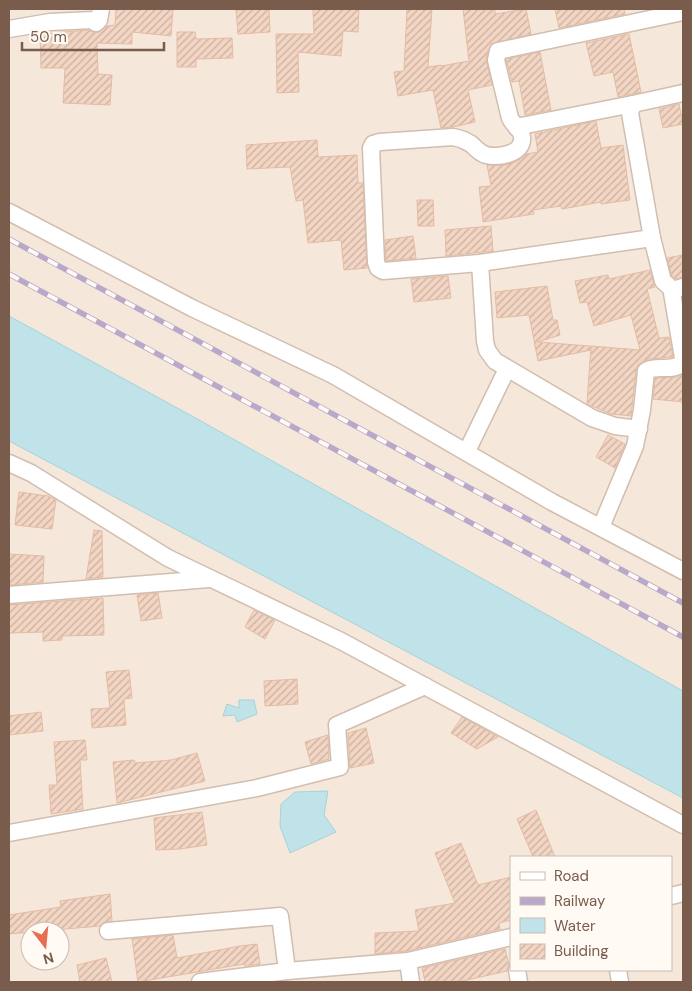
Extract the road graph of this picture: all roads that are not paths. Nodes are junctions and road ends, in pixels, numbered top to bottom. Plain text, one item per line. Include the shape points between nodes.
1 (101, 9) edge
2 (683, 12) edge
3 (9, 29) edge
4 (683, 93) edge
5 (634, 104) junction
6 (516, 127) junction
7 (9, 212) edge
8 (652, 238) junction
9 (480, 263) junction
10 (678, 288) edge
11 (507, 369) junction
12 (639, 429) junction
13 (467, 452) junction
14 (9, 463) edge
15 (601, 527) junction
16 (683, 571) edge
17 (209, 579) junction
18 (9, 595) edge
19 (425, 686) junction
20 (683, 825) edge
21 (9, 833) edge
22 (108, 931) dead end
23 (510, 938) edge
24 (408, 960) junction
25 (287, 971) junction
26 (200, 982) edge
27 (411, 982) edge

1 - 3 street via 96,23 93,20 50,22
2 - 6 street via 498,51 496,60 510,118
4 - 5 street
5 - 6 street
5 - 8 street via 630,113
6 - 9 street via 520,130 522,142 516,151 510,153 486,155 464,140 453,137 380,142 371,148 378,268 392,271
7 - 13 street via 192,308 333,375
8 - 9 street
8 - 10 street via 663,281
9 - 11 street via 484,341 495,361
10 - 12 street via 672,298 682,363 676,368 646,371
11 - 12 street via 592,418 615,426
11 - 13 street
12 - 15 street via 627,468
13 - 15 street
14 - 17 street
15 - 16 street
17 - 18 street
17 - 19 street via 341,641
19 - 20 street
19 - 21 street via 337,725 340,767 257,788
22 - 25 street via 280,916
23 - 24 street
24 - 25 street
24 - 27 street
25 - 26 street

